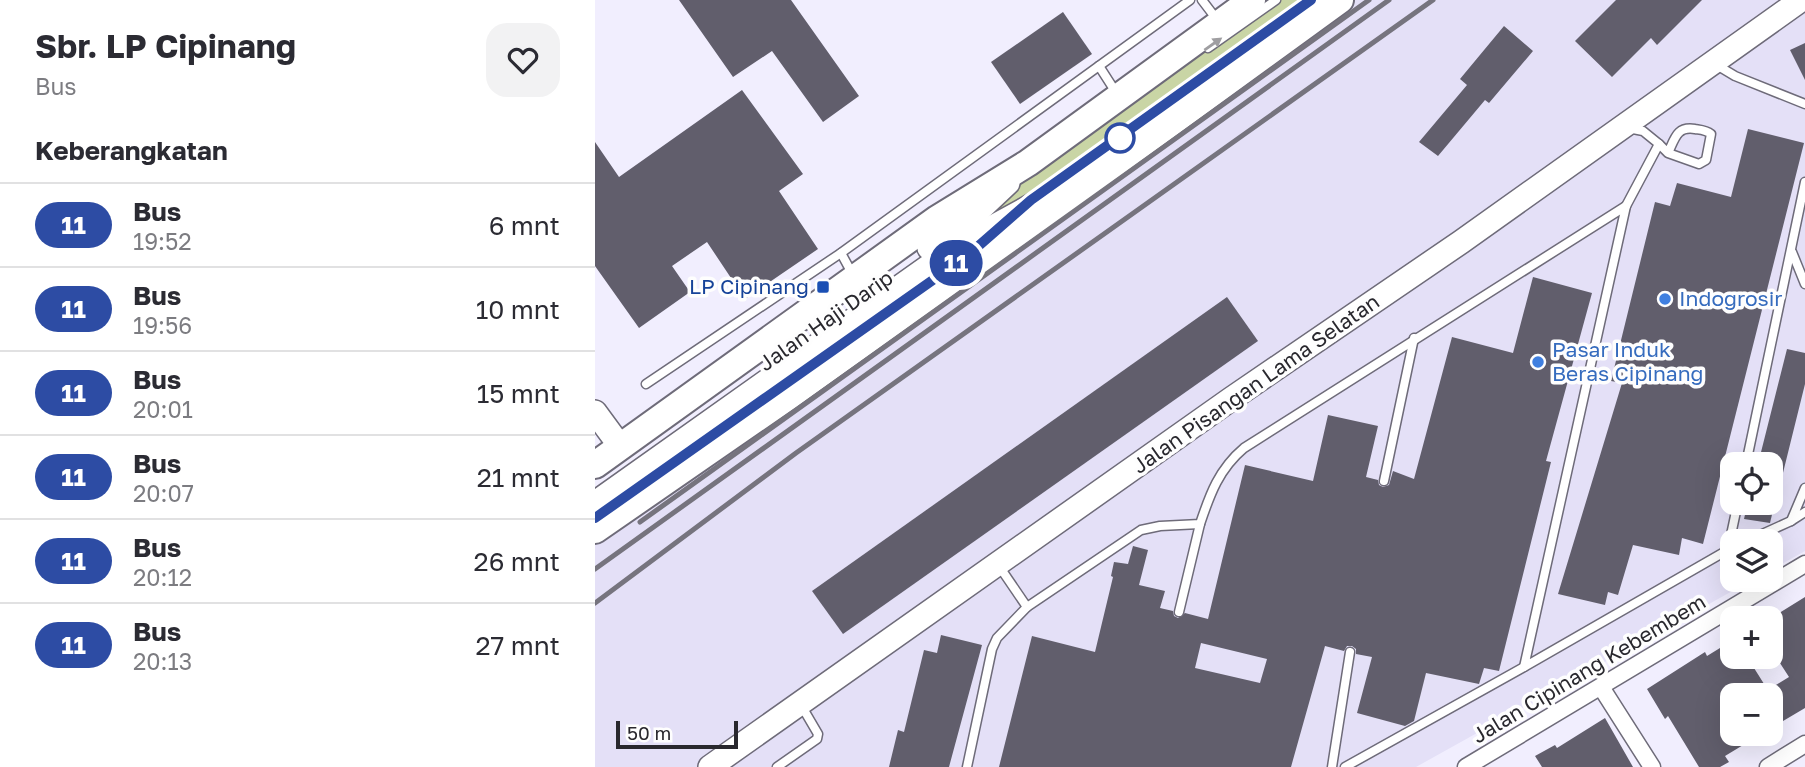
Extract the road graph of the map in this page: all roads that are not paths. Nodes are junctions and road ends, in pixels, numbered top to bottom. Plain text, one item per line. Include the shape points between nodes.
1 (1190, 0) edge
2 (1202, 0) edge
3 (1252, 0) edge
4 (1276, 0) edge
5 (1311, 0) edge
6 (1340, 0) edge
7 (1801, 0) edge
8 (1220, 23) junction
9 (1203, 51) dead end
10 (1712, 62) junction
11 (1099, 66) junction
12 (1118, 96) junction
13 (1805, 104) edge
14 (1621, 126) junction
15 (1660, 144) junction
16 (1668, 153) junction
17 (1104, 170) junction
18 (1017, 177) junction
19 (1805, 182) edge
20 (1626, 205) junction
21 (1011, 218) junction
22 (983, 243) dead end
23 (1792, 252) junction
24 (841, 253) junction
25 (1802, 267) edge
26 (855, 278) junction
27 (1805, 284) edge
28 (1414, 338) junction
29 (802, 347) junction
30 (744, 357) junction
31 (646, 384) dead end
32 (595, 412) edge
33 (1749, 452) edge
34 (604, 453) edge
35 (1384, 481) dead end
36 (595, 484) edge
37 (1805, 488) edge
38 (1805, 512) edge
39 (598, 515) edge
40 (595, 518) edge
41 (1791, 521) junction
42 (1200, 524) junction
43 (1773, 529) edge
44 (1720, 554) edge
45 (1805, 564) edge
46 (997, 565) junction
47 (1027, 607) junction
48 (1179, 612) dead end
49 (1350, 652) dead end
50 (1524, 667) junction
51 (1601, 687) junction
52 (801, 705) junction
53 (1805, 744) edge
54 (710, 767) edge
55 (777, 767) edge
56 (967, 767) edge
57 (1332, 767) edge
58 (1345, 767) edge
59 (1467, 767) edge
60 (1652, 767) edge
61 (1769, 767) edge

1 - 11 lane
2 - 8 lane
3 - 8 main road, Jalan Haji Darip
9 -> 4 lane
5 - 21 lane
6 - 17 main road, Jalan Haji Darip
7 - 10 street, Jalan Pisangan Lama Selatan
8 - 12 main road, Jalan Haji Darip
10 - 13 lane
10 - 14 street, Jalan Pisangan Lama Selatan
11 - 12 lane
11 - 24 lane
12 - 18 main road, Jalan Haji Darip
14 - 15 lane via 1643,131
14 - 46 street, Jalan Pisangan Lama Selatan
15 - 16 lane
15 - 20 lane
16 - 16 lane via 1704,163 1711,134 1685,127 1677,132
17 - 21 street, Jalan Haji Darip
17 - 39 main road via 855,349
18 - 26 main road via 960,204
18 - 29 street, Jalan Haji Darip
18 - 30 lane via 788,335
19 - 23 lane
20 - 28 lane
20 - 50 lane
21 - 22 lane
21 - 29 street, Jalan Haji Darip via 956,247
23 - 25 lane
23 - 33 lane
24 - 26 lane
24 - 31 lane
25 - 27 lane
26 - 30 main road
28 - 35 lane
28 - 42 lane via 1230,461 1212,489
29 - 36 street, Jalan Haji Darip
29 - 39 street, Jalan Haji Darip
30 - 34 main road
32 - 34 street
37 - 41 lane
38 - 41 lane
39 - 40 lane
41 - 43 lane
42 - 47 lane via 1141,530
42 - 48 lane
44 - 50 lane
45 - 51 street, Jalan Cipinang Kebembem
46 - 47 lane
46 - 52 street, Jalan Pisangan Lama Selatan
47 - 56 lane via 1005,627 992,649
49 - 57 lane
50 - 58 lane
51 - 59 street, Jalan Cipinang Kebembem
51 - 60 street
52 - 54 street, Jalan Pisangan Lama Selatan
52 - 55 lane via 817,739
53 - 61 street

